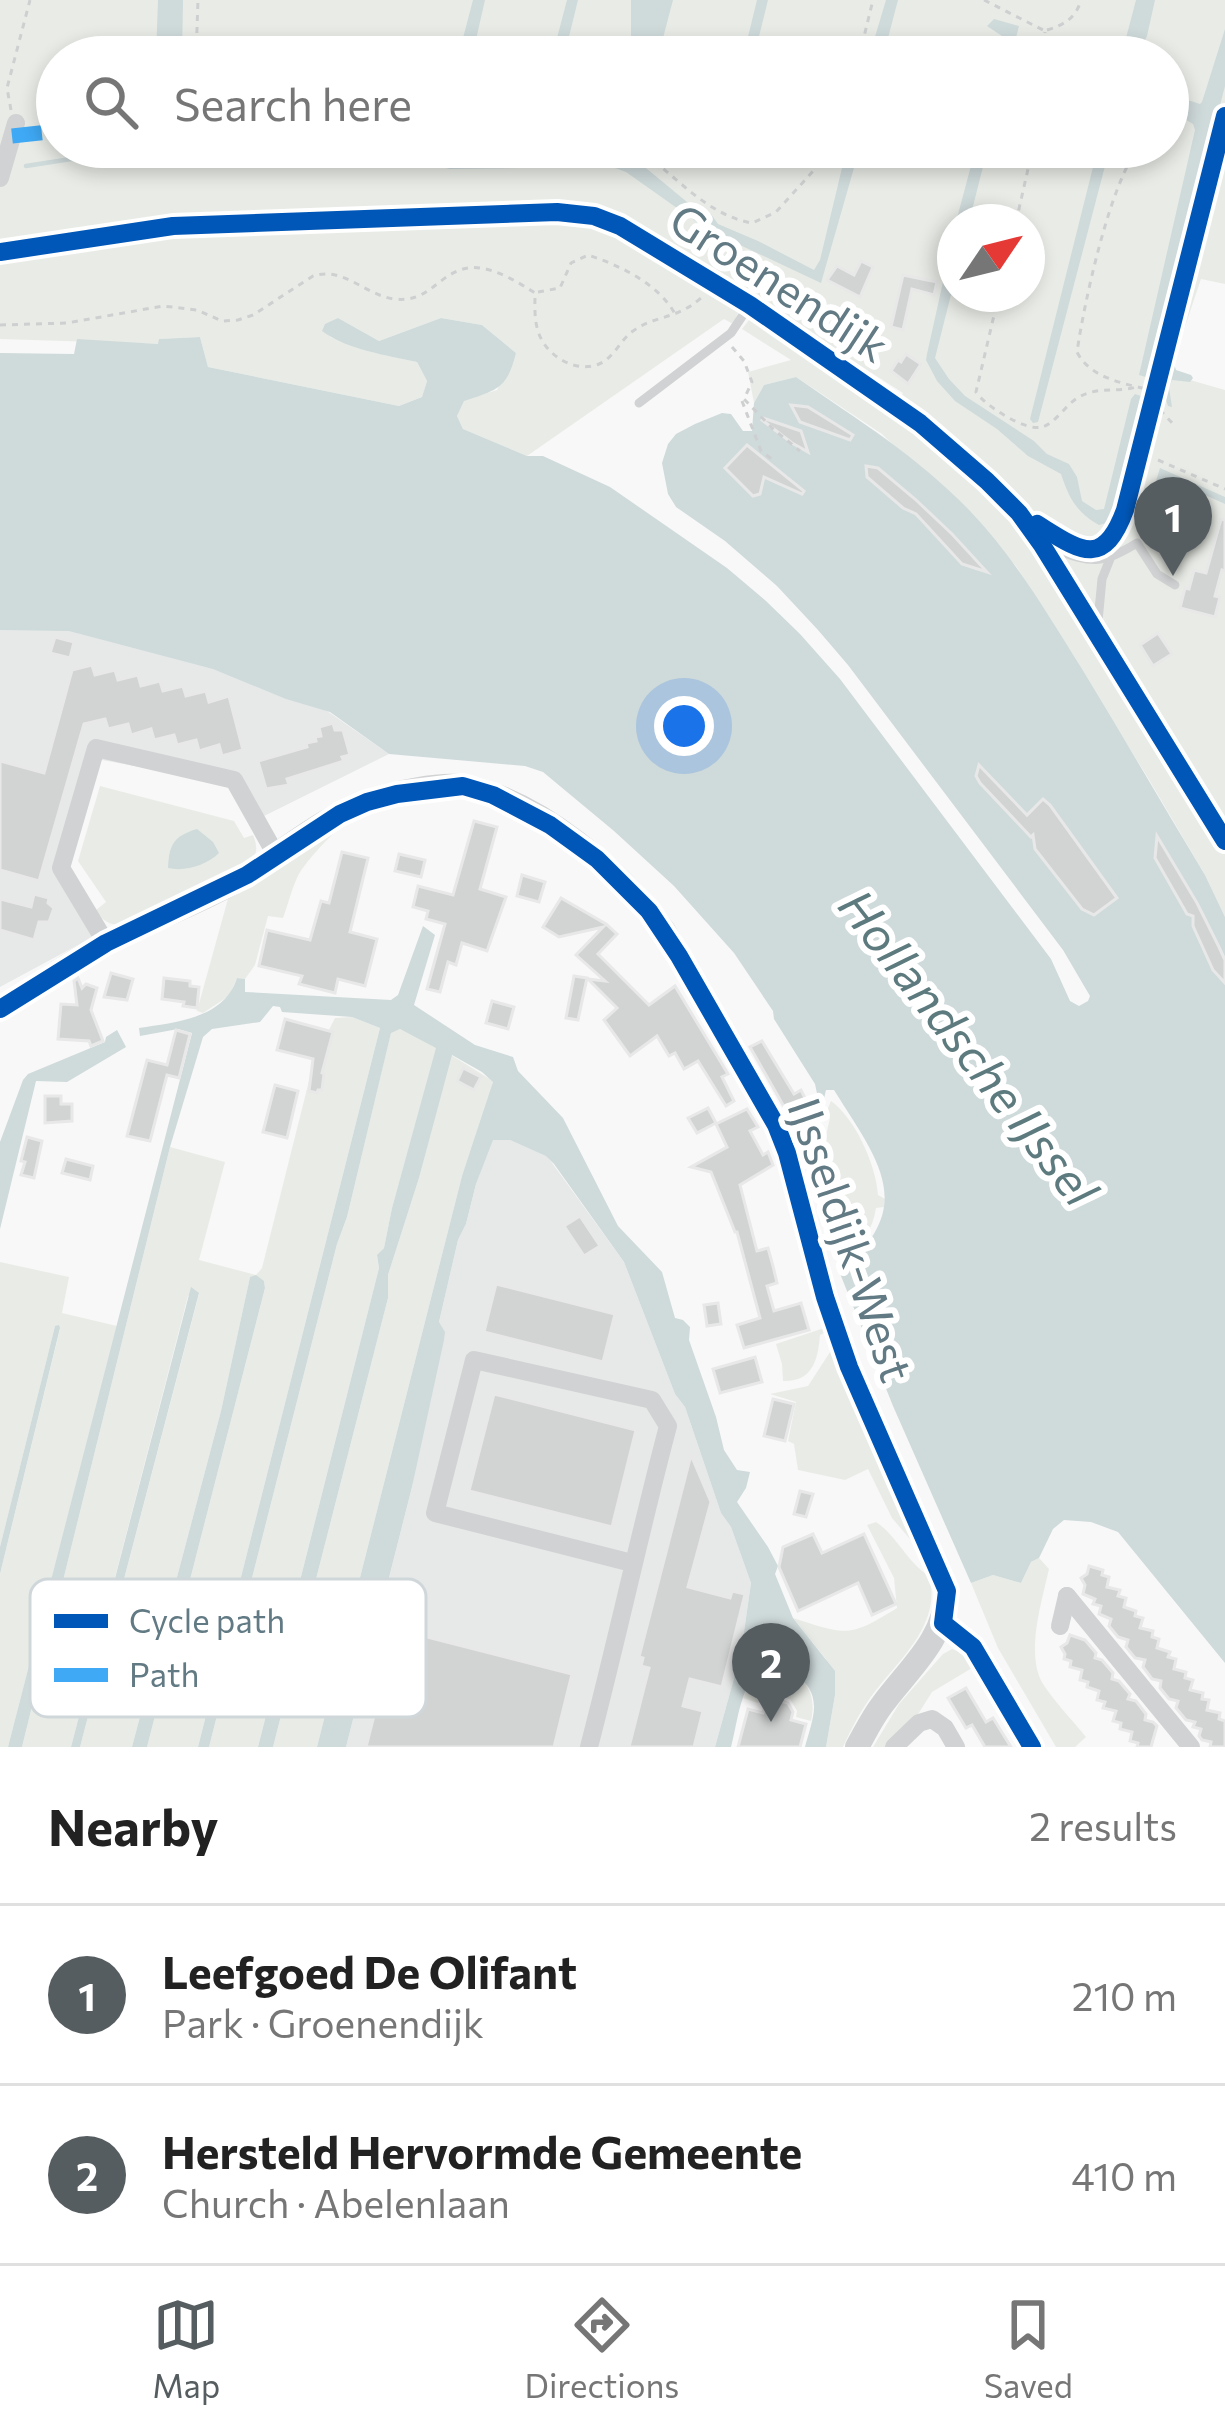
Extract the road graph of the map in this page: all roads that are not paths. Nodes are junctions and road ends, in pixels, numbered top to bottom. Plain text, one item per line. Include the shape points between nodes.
1 (14, 129) road end
2 (0, 178) edge
3 (0, 252) edge
4 (750, 305) junction
5 (639, 403) dead end
6 (1042, 545) junction
7 (1110, 559) junction
8 (1175, 585) dead end
9 (1097, 632) junction
10 (1225, 841) edge
11 (277, 855) junction
12 (106, 943) junction
13 (0, 1009) edge
14 (632, 1563) junction
15 (943, 1623) junction
16 (1060, 1626) dead end
17 (589, 1747) edge
18 (857, 1747) edge
19 (894, 1747) edge
20 (956, 1747) edge
21 (1032, 1747) edge
22 (1190, 1747) edge

1 - 2 street
3 - 4 street, Groenendijk via 173,226 575,213 620,226
4 - 5 lane via 731,333
4 - 6 street, Groenendijk via 920,423 1019,513
6 - 7 lane via 1082,560
6 - 9 street, Groenendijk
7 - 8 lane via 1137,543
7 - 9 lane
9 - 10 street, Groenendijk
11 - 12 street, IJsseldijk-West
11 - 12 street via 234,780 95,748 61,868
11 - 15 street, IJsseldijk-West via 367,802 463,786 561,832 649,910 782,1137 849,1367 947,1591
12 - 13 street, IJsseldijk-West
14 - 14 street via 435,1513 474,1360 652,1400 668,1426
14 - 17 street
15 - 18 street
15 - 21 street via 973,1647
16 - 22 street via 1067,1596
19 - 20 street via 932,1719

